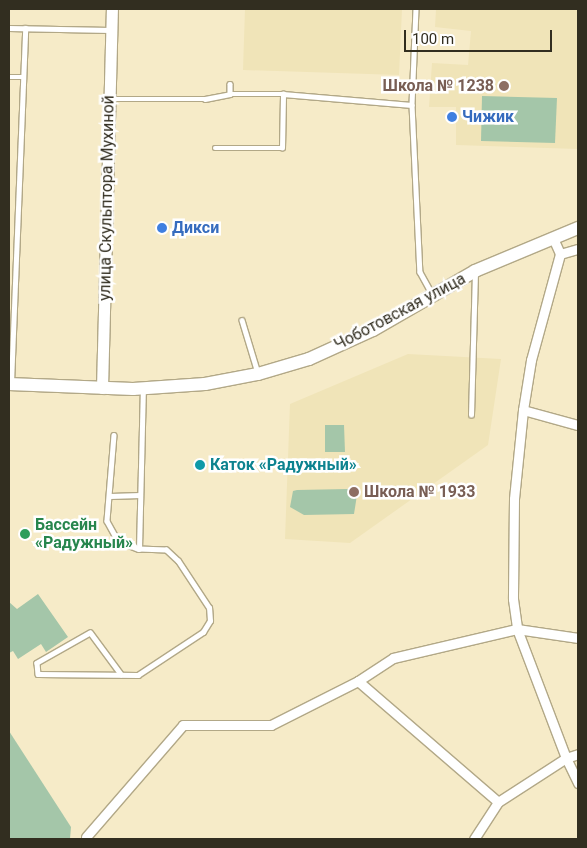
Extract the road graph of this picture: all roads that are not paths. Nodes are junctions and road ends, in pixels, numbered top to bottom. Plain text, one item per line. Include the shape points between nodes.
1 (112, 9) edge
2 (416, 9) edge
3 (9, 28) edge
4 (25, 28) junction
5 (112, 30) junction
6 (9, 77) edge
7 (23, 77) junction
8 (230, 84) dead end
9 (230, 94) junction
10 (283, 94) junction
11 (110, 100) junction
12 (412, 105) junction
13 (215, 148) dead end
14 (578, 228) edge
15 (553, 238) junction
16 (578, 249) edge
17 (560, 254) junction
18 (9, 268) edge
19 (16, 268) junction
20 (475, 272) junction
21 (432, 295) junction
22 (242, 320) dead end
23 (11, 321) edge
24 (258, 374) junction
25 (10, 384) edge
26 (102, 388) junction
27 (143, 388) junction
28 (523, 410) junction
29 (471, 415) dead end
30 (578, 425) edge
31 (114, 435) dead end
32 (140, 495) junction
33 (110, 496) junction
34 (139, 549) junction
35 (517, 629) junction
36 (578, 638) edge
37 (120, 675) junction
38 (358, 681) junction
39 (578, 754) edge
40 (566, 758) junction
41 (578, 783) edge
42 (498, 802) junction
43 (86, 838) edge
44 (474, 839) edge

1 - 5 street, улица Скульптора Мухиной
2 - 12 lane
3 - 4 lane
4 - 5 lane
4 - 7 lane
5 - 11 street, улица Скульптора Мухиной
6 - 7 lane
7 - 19 lane
8 - 9 lane
9 - 10 lane
9 - 11 lane via 205,99
10 - 12 lane
10 - 13 lane via 282,148
11 - 26 street, улица Скульптора Мухиной
12 - 21 lane via 420,272
14 - 15 main road, Чоботовская улица
15 - 17 street
15 - 20 main road, Чоботовская улица
16 - 17 street
17 - 28 street via 531,360
18 - 19 lane
19 - 23 lane
20 - 21 main road, Чоботовская улица
20 - 29 lane
21 - 24 main road, Чоботовская улица via 373,330 309,359
22 - 24 lane
23 - 25 lane
24 - 27 main road, Чоботовская улица via 206,384
25 - 26 main road, Чоботовская улица
26 - 27 main road, Чоботовская улица
27 - 32 lane
28 - 30 street
28 - 35 street via 514,499 513,599
31 - 33 lane
32 - 33 lane
32 - 34 lane
33 - 34 lane via 107,521 111,532 118,541
34 - 37 lane via 166,550 178,560 209,608 210,621 202,632 138,675
35 - 36 street
35 - 38 street via 393,658
35 - 40 street
37 - 37 lane via 38,674 37,663 90,633
38 - 42 street
38 - 43 street via 271,725 183,725
39 - 40 street
40 - 41 street
40 - 42 street
42 - 44 street

